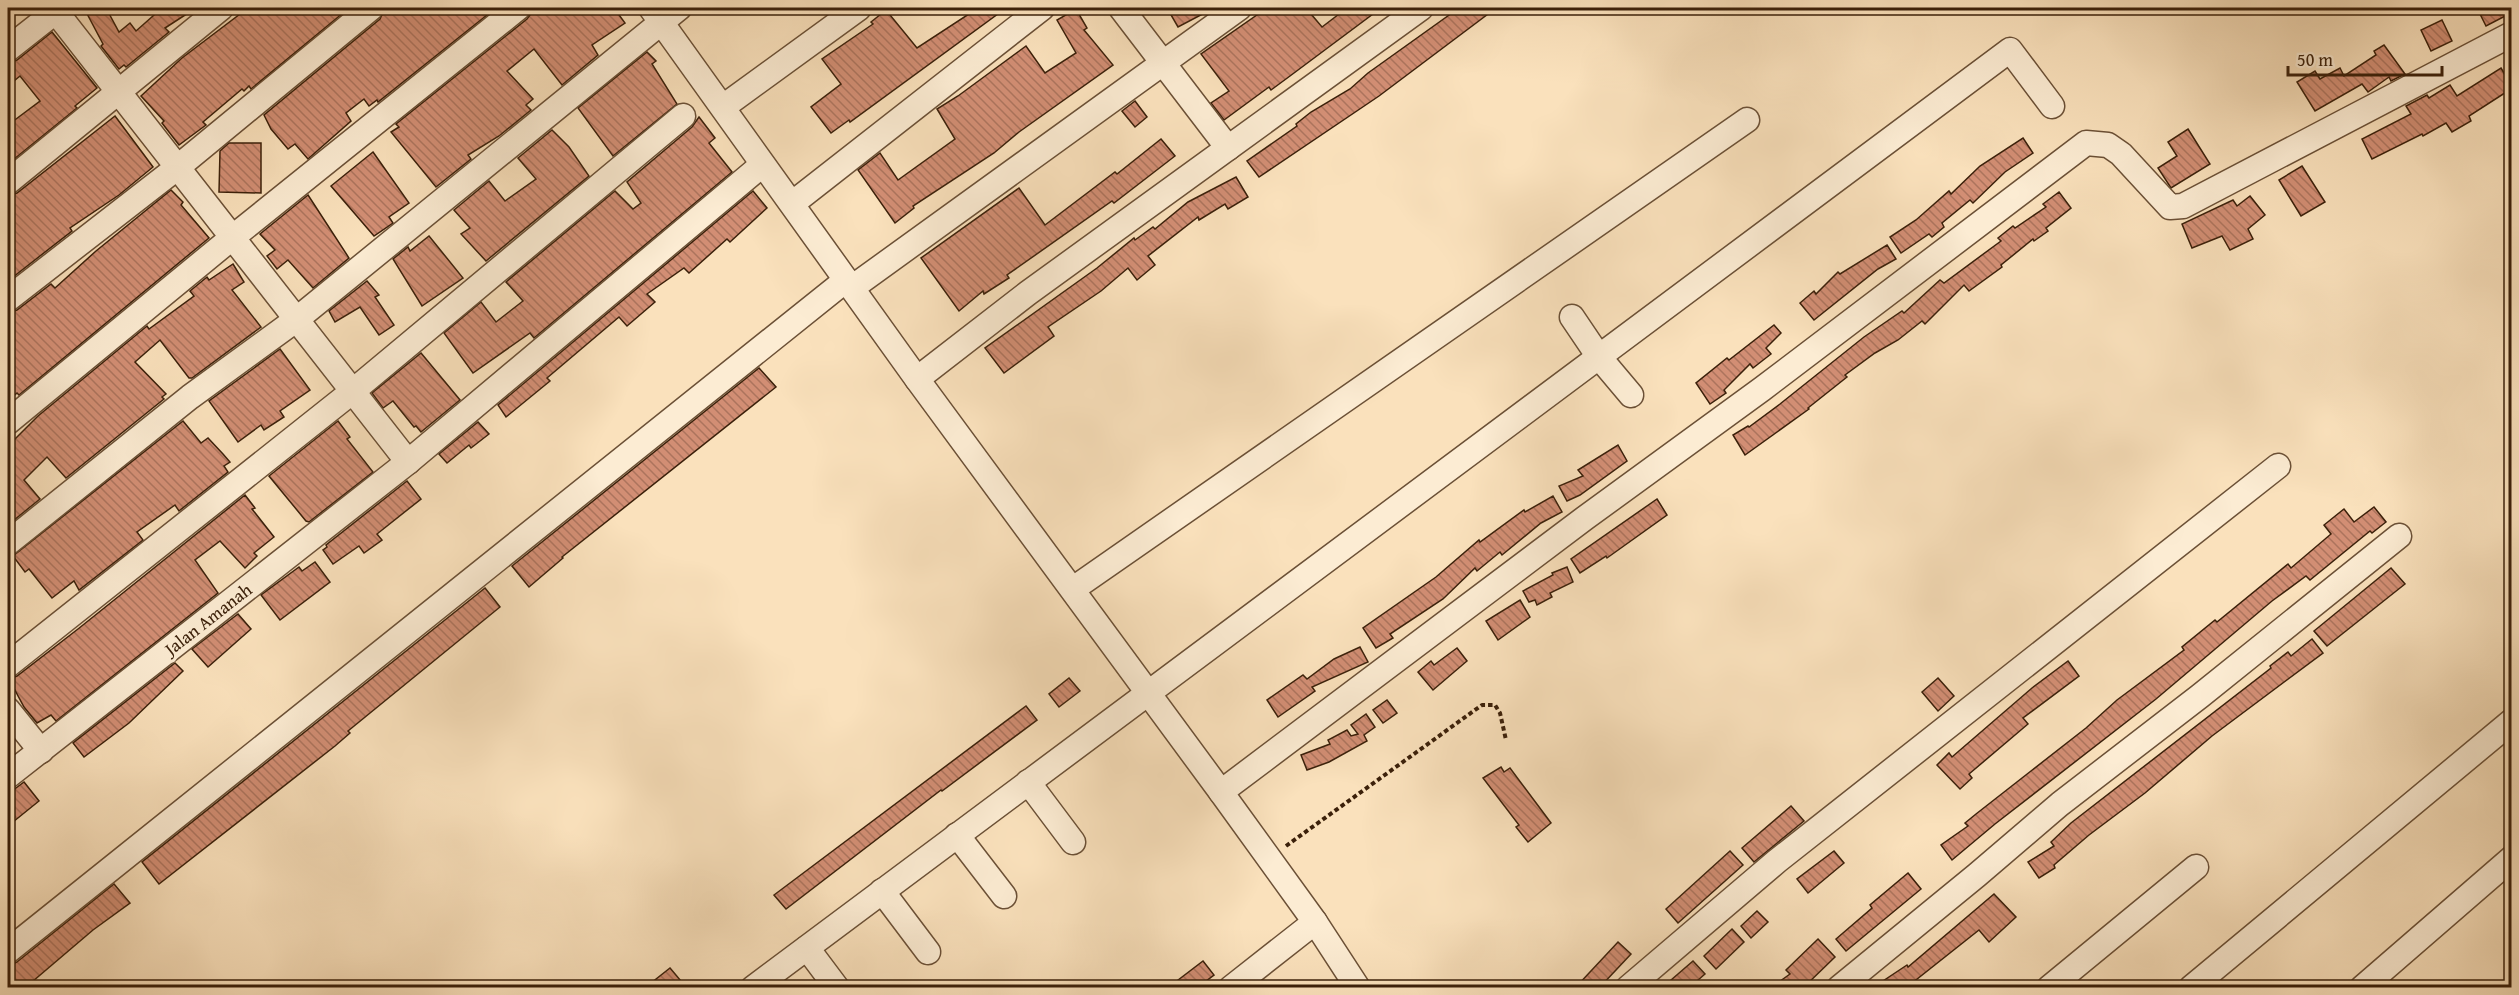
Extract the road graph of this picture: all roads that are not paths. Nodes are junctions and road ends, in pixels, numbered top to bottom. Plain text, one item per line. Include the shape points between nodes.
1 (221, 8) edge
2 (371, 8) edge
3 (518, 8) edge
4 (859, 8) edge
5 (1042, 8) edge
6 (1121, 8) edge
7 (1239, 8) edge
8 (1420, 8) edge
9 (56, 9) edge
10 (664, 12) edge
11 (2511, 34) edge
12 (8, 49) edge
13 (1162, 63) junction
14 (119, 92) junction
15 (2052, 106) dead end
16 (723, 107) junction
17 (683, 116) dead end
18 (1747, 120) dead end
19 (1228, 148) junction
20 (762, 165) junction
21 (178, 167) junction
22 (8, 182) edge
23 (793, 203) junction
24 (233, 237) junction
25 (850, 283) junction
26 (8, 299) edge
27 (1572, 317) dead end
28 (297, 319) junction
29 (1599, 357) junction
30 (917, 379) junction
31 (353, 391) junction
32 (1631, 395) dead end
33 (8, 422) edge
34 (408, 462) junction
35 (2278, 466) dead end
36 (2399, 536) dead end
37 (8, 543) edge
38 (1073, 589) junction
39 (8, 665) edge
40 (1147, 694) junction
41 (8, 710) edge
42 (2511, 721) edge
43 (40, 751) junction
44 (8, 776) edge
45 (1028, 782) junction
46 (1221, 792) junction
47 (957, 835) junction
48 (1073, 842) dead end
49 (2511, 858) edge
50 (2196, 867) dead end
51 (882, 891) junction
52 (1004, 896) dead end
53 (1315, 922) junction
54 (807, 948) junction
55 (8, 951) edge
56 (928, 952) dead end
57 (753, 987) edge
58 (837, 987) edge
59 (1231, 987) edge
60 (1358, 987) edge
61 (1628, 987) edge
62 (1839, 987) edge
63 (2049, 987) edge
64 (2191, 987) edge
65 (2362, 987) edge

1 - 14 street
2 - 21 street
3 - 24 street
4 - 16 street
5 - 23 street
6 - 13 street
7 - 13 street
8 - 19 street
9 - 12 street
9 - 14 street
10 - 16 street
10 - 28 street
11 - 46 street via 2183,206 2170,207 2108,145 2086,143
13 - 19 street
13 - 25 street
14 - 21 street
14 - 22 street
15 - 29 street via 2010,50
16 - 20 street
17 - 31 street
18 - 38 street
19 - 30 street
20 - 23 street
20 - 34 street, Jalan Amanah
21 - 24 street
21 - 26 street
23 - 25 street
24 - 28 street
24 - 33 street
25 - 30 street
25 - 55 street
27 - 29 street
28 - 31 street
28 - 37 street via 190,397
29 - 32 street
29 - 40 street
30 - 38 street
31 - 34 street
31 - 39 street
34 - 43 street, Jalan Amanah
35 - 61 street via 1777,861
36 - 62 street via 2060,804
38 - 40 street
40 - 45 street
40 - 46 street
41 - 43 street
42 - 64 street
43 - 44 street, Jalan Amanah
45 - 47 street
45 - 48 street
46 - 53 street
47 - 51 street
47 - 52 street
49 - 65 street
50 - 63 street
51 - 54 street
51 - 56 street
53 - 59 street
53 - 60 street
54 - 57 street
54 - 58 street

